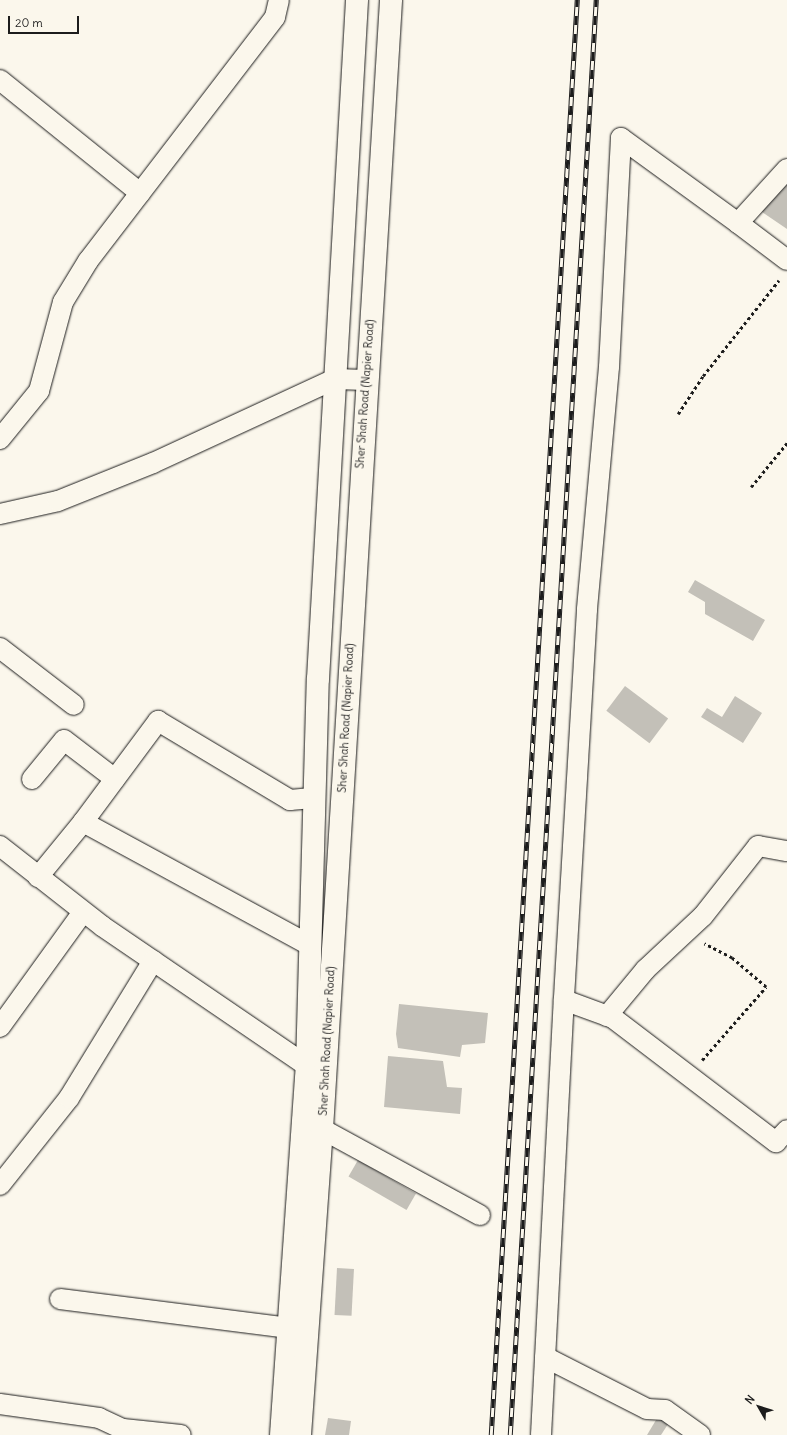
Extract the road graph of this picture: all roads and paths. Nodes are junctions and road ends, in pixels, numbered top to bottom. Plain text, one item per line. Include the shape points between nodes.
1 (279, 0) edge
2 (357, 0) edge
3 (391, 0) edge
4 (0, 80) edge
5 (787, 168) edge
6 (140, 193) junction
7 (738, 223) junction
8 (785, 268) edge
9 (336, 379) junction
10 (366, 380) junction
11 (678, 414) dead end
12 (0, 439) edge
13 (787, 442) edge
14 (751, 486) dead end
15 (0, 514) edge
16 (0, 648) edge
17 (74, 705) dead end
18 (115, 779) junction
19 (32, 780) dead end
20 (315, 798) junction
21 (83, 822) junction
22 (0, 846) edge
23 (787, 851) edge
24 (38, 877) junction
25 (83, 912) junction
26 (684, 933) junction
27 (310, 945) junction
28 (153, 961) junction
29 (564, 1000) junction
30 (608, 1016) junction
31 (0, 1027) edge
32 (307, 1066) junction
33 (687, 1078) junction
34 (322, 1129) junction
35 (787, 1130) edge
36 (0, 1185) edge
37 (480, 1214) dead end
38 (60, 1299) dead end
39 (288, 1328) junction
40 (545, 1357) junction
41 (0, 1404) edge
42 (181, 1435) edge
43 (281, 1435) edge
44 (300, 1435) edge
45 (541, 1435) edge
46 (700, 1435) edge

1 - 6 street via 275,17
2 - 9 main road, Sher Shah Road (Napier Road)
3 - 10 main road, Sher Shah Road (Napier Road)
4 - 6 street
5 - 7 street
6 - 12 street via 88,261 64,302 38,391
7 - 8 street
7 - 29 street via 621,138 609,367 587,602
8 - 11 path via 703,376
9 - 10 street
9 - 15 street via 146,466 58,501
9 - 20 main road, Sher Shah Road (Napier Road)
10 - 34 main road, Sher Shah Road (Napier Road)
13 - 14 path
16 - 17 street
18 - 19 street via 64,740
18 - 20 street via 158,721 290,800
18 - 21 street
20 - 27 main road, Sher Shah Road (Napier Road)
21 - 24 street
21 - 27 street
22 - 24 street
23 - 26 street via 758,846 703,916
24 - 25 street
25 - 28 street
25 - 31 street
26 - 30 street via 645,970
26 - 33 path via 732,958 766,987
27 - 32 main road, Sher Shah Road (Napier Road)
28 - 32 street
28 - 36 street via 69,1098
29 - 30 street
29 - 40 street
30 - 33 street
32 - 39 main road, Sher Shah Road (Napier Road)
33 - 35 street via 776,1142
34 - 37 street
34 - 44 main road, Sher Shah Road (Napier Road)
38 - 39 street
39 - 43 main road, Sher Shah Road (Napier Road)
40 - 45 street
40 - 46 street via 647,1409 665,1410
41 - 42 street via 100,1418 123,1429

